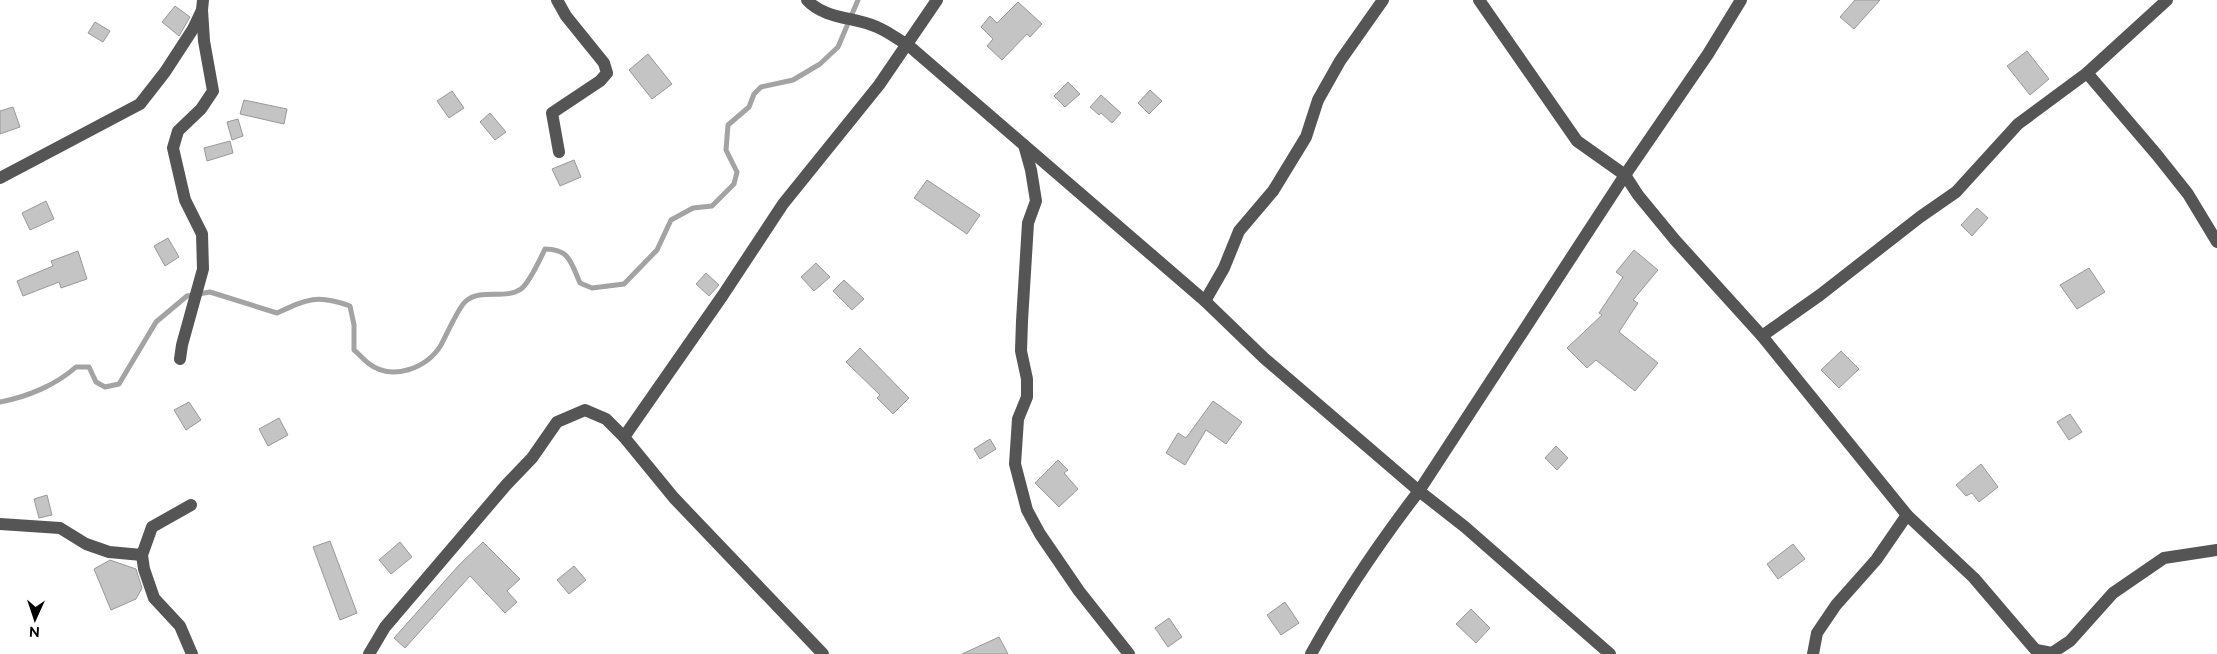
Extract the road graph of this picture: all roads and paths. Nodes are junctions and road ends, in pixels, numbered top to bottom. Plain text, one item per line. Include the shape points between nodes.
1 (557, 0) edge
2 (807, 0) edge
3 (937, 0) edge
4 (1383, 0) edge
5 (1479, 0) edge
6 (1741, 0) edge
7 (2167, 0) edge
8 (203, 5) edge
9 (908, 45) junction
10 (2087, 73) junction
11 (1024, 145) junction
12 (559, 152) dead end
13 (1625, 175) junction
14 (0, 178) edge
15 (2217, 242) edge
16 (1205, 301) junction
17 (1762, 336) junction
18 (180, 359) dead end
19 (624, 437) junction
20 (1419, 491) junction
21 (191, 505) dead end
22 (1907, 515) junction
23 (0, 524) edge
24 (2217, 550) edge
25 (142, 555) junction
26 (2037, 652) edge
27 (192, 654) edge
28 (369, 654) edge
29 (823, 654) edge
30 (1129, 654) edge
31 (1311, 654) edge
32 (1610, 654) edge
33 (1813, 654) edge

1 - 12 street via 604,63 607,73 552,113
2 - 9 street via 814,7 876,26
3 - 9 street
4 - 16 street via 1340,61 1318,100 1306,137 1273,191 1239,231 1224,268
5 - 13 street via 1577,142
6 - 13 street
7 - 10 street
8 - 14 street via 165,72 140,104
8 - 18 street via 204,41 213,91 201,109 178,131 173,148 185,200 202,234 203,269
9 - 11 street
9 - 19 street via 783,204
10 - 15 street via 2188,194
10 - 17 street via 2018,124 1956,192
11 - 16 street
11 - 30 street via 1036,201 1028,223 1022,321 1027,397 1018,419 1015,464 1027,510 1040,534 1079,591
13 - 17 street via 1675,240
13 - 20 street
16 - 20 street via 1264,358
17 - 22 street
19 - 28 street via 606,419 585,410 557,422 532,458 385,627
19 - 29 street via 674,498
20 - 31 street via 1337,607
20 - 32 street via 1466,527
21 - 25 street via 152,527
22 - 26 street via 1974,578
22 - 33 street via 1876,560 1836,605 1817,633
23 - 25 street via 60,528 86,544 109,552
24 - 26 street via 2164,558 2113,593 2070,641 2052,653
25 - 27 street via 154,598 180,626

